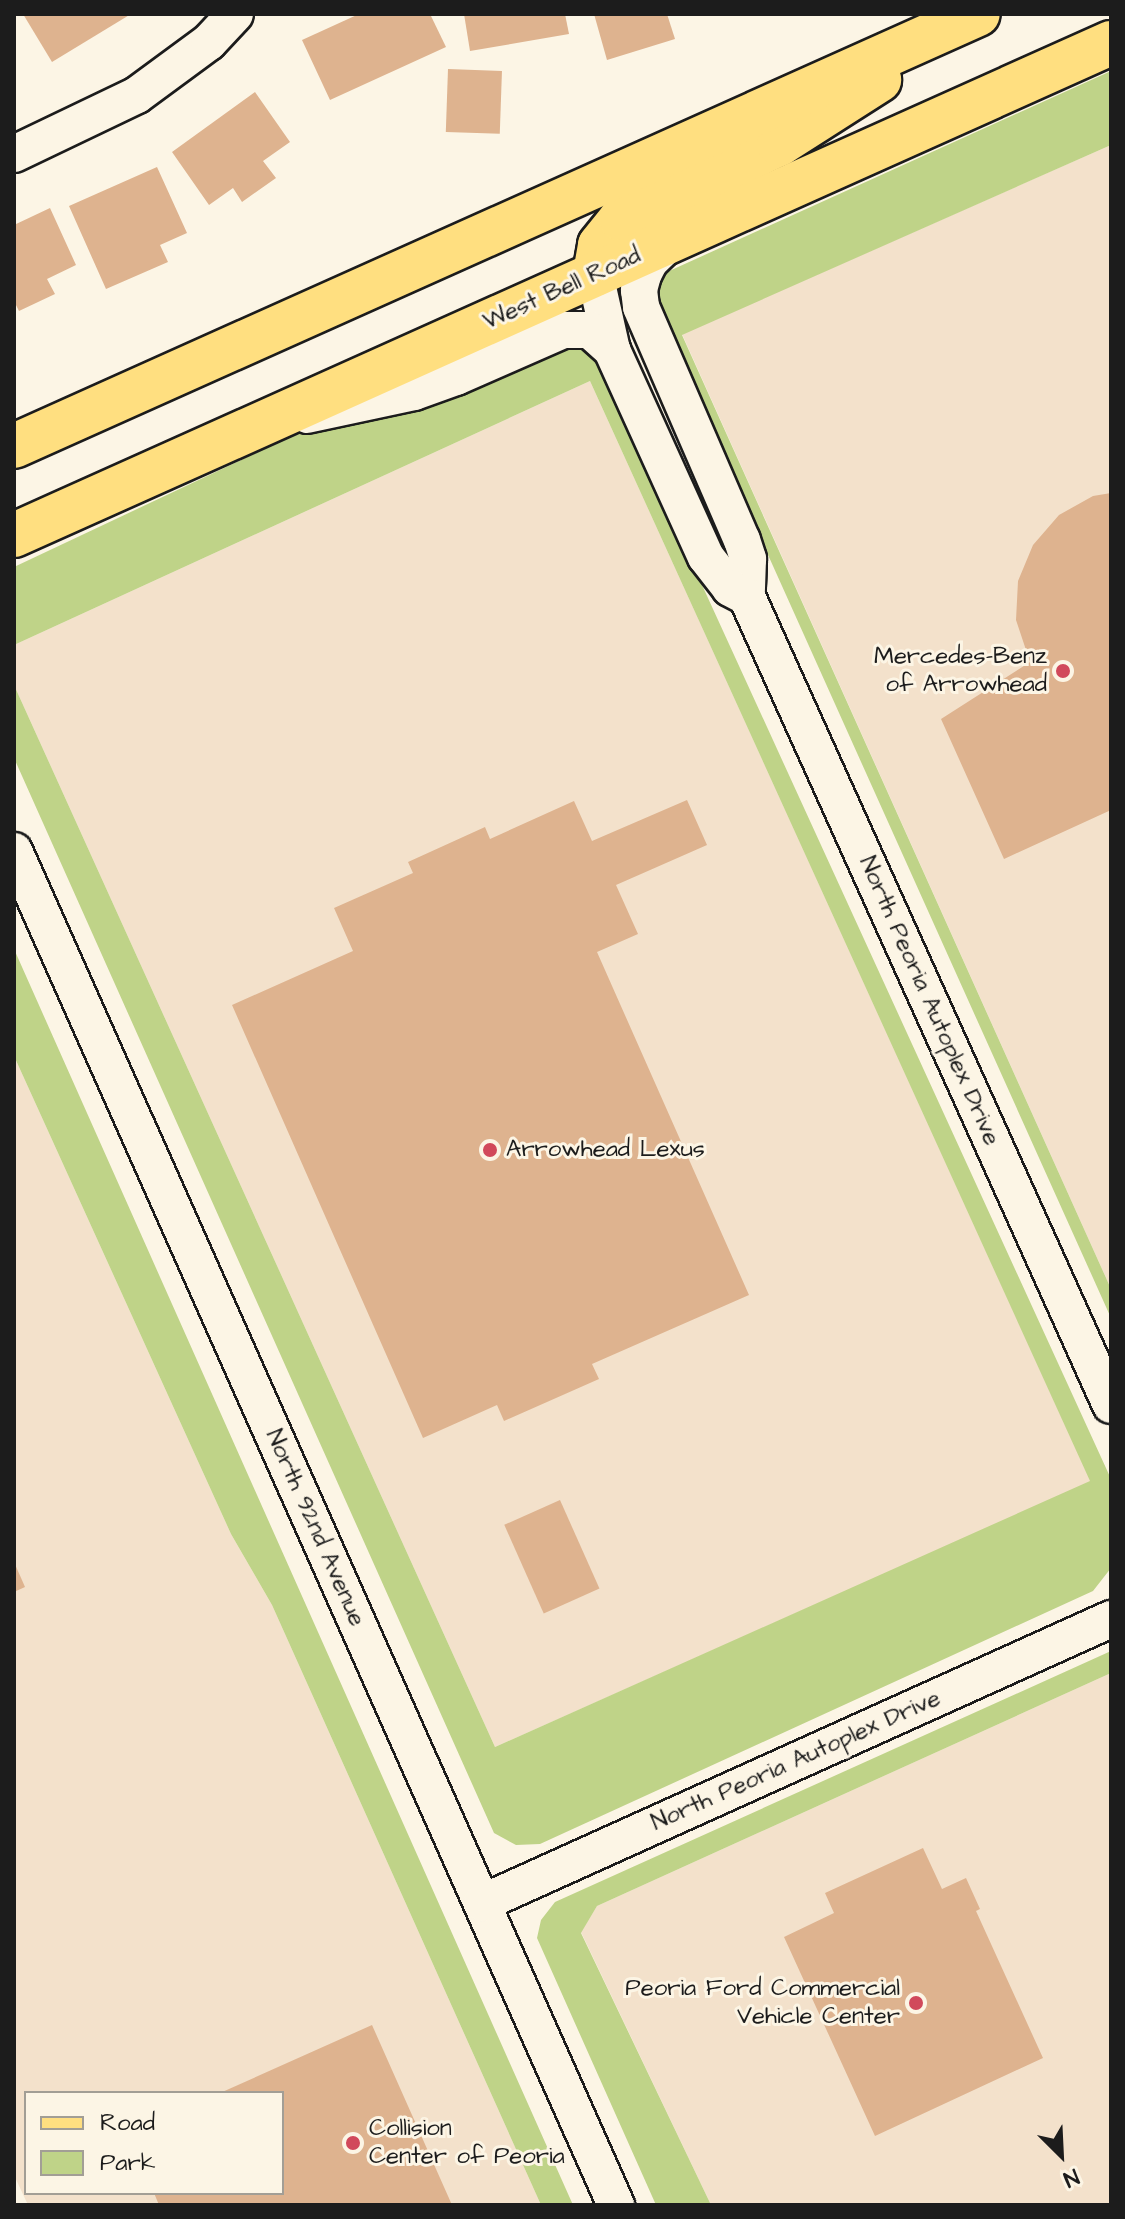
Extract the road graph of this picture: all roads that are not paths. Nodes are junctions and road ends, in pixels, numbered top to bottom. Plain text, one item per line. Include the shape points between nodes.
1 (235, 14) edge
2 (978, 14) edge
3 (934, 34) junction
4 (1111, 43) edge
5 (14, 154) edge
6 (674, 238) junction
7 (595, 274) junction
8 (612, 350) junction
9 (274, 418) junction
10 (14, 446) edge
11 (14, 535) edge
12 (747, 597) junction
13 (14, 851) edge
14 (1111, 1405) edge
15 (1111, 1619) edge
16 (482, 1903) junction
17 (616, 2205) edge

1 - 5 street via 209,42 137,95
2 - 3 main road
3 - 7 main road via 866,91 825,117 621,219 600,245
3 - 10 main road
4 - 6 main road, West Bell Road
6 - 7 main road, West Bell Road
6 - 12 street, North Peoria Autoplex Drive via 643,275 641,307 742,540 748,559
7 - 8 street, North Peoria Autoplex Drive
7 - 9 main road, West Bell Road
8 - 9 street via 590,330 563,330 414,392
8 - 12 street, North Peoria Autoplex Drive via 706,557 730,588
9 - 11 main road, West Bell Road
12 - 14 street, North Peoria Autoplex Drive
13 - 16 street, North 92nd Avenue
15 - 16 street, North Peoria Autoplex Drive
16 - 17 street, North 92nd Avenue

